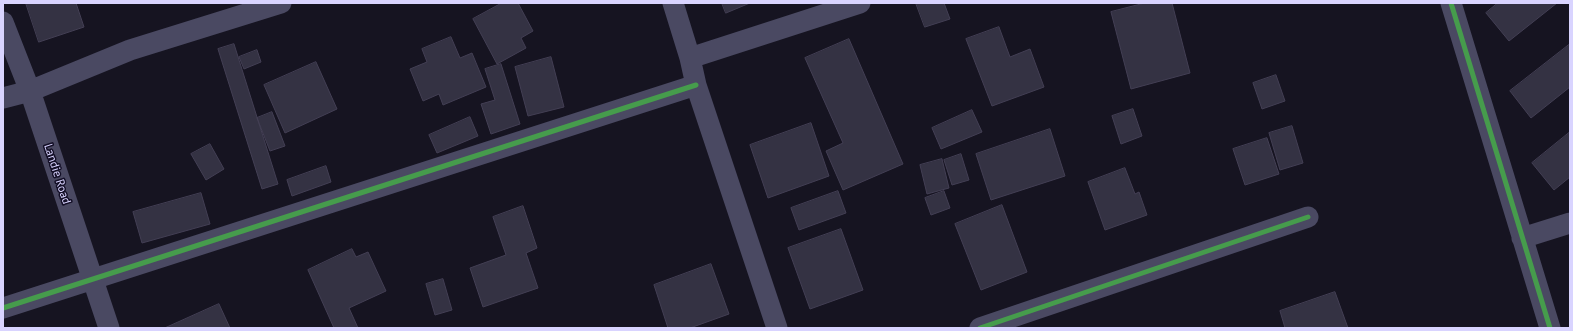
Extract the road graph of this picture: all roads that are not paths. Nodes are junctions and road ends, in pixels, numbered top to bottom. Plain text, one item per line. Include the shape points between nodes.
1 (281, 3) edge
2 (673, 3) edge
3 (860, 3) edge
4 (1451, 3) edge
5 (3, 22) edge
6 (690, 58) junction
7 (696, 85) junction
8 (30, 92) junction
9 (3, 98) edge
10 (1308, 217) dead end
11 (1570, 223) edge
12 (1522, 238) junction
13 (93, 280) junction
14 (3, 308) edge
15 (109, 328) edge
16 (777, 328) edge
17 (980, 328) edge
18 (1550, 328) edge

1 - 8 street via 130,50
2 - 6 street
3 - 6 street
4 - 12 street
5 - 8 street, Landie Road
6 - 7 street
7 - 13 street
7 - 16 street
8 - 9 street
8 - 13 street, Landie Road
10 - 17 street
11 - 12 street
12 - 18 street
13 - 14 street
13 - 15 street, Landie Road

